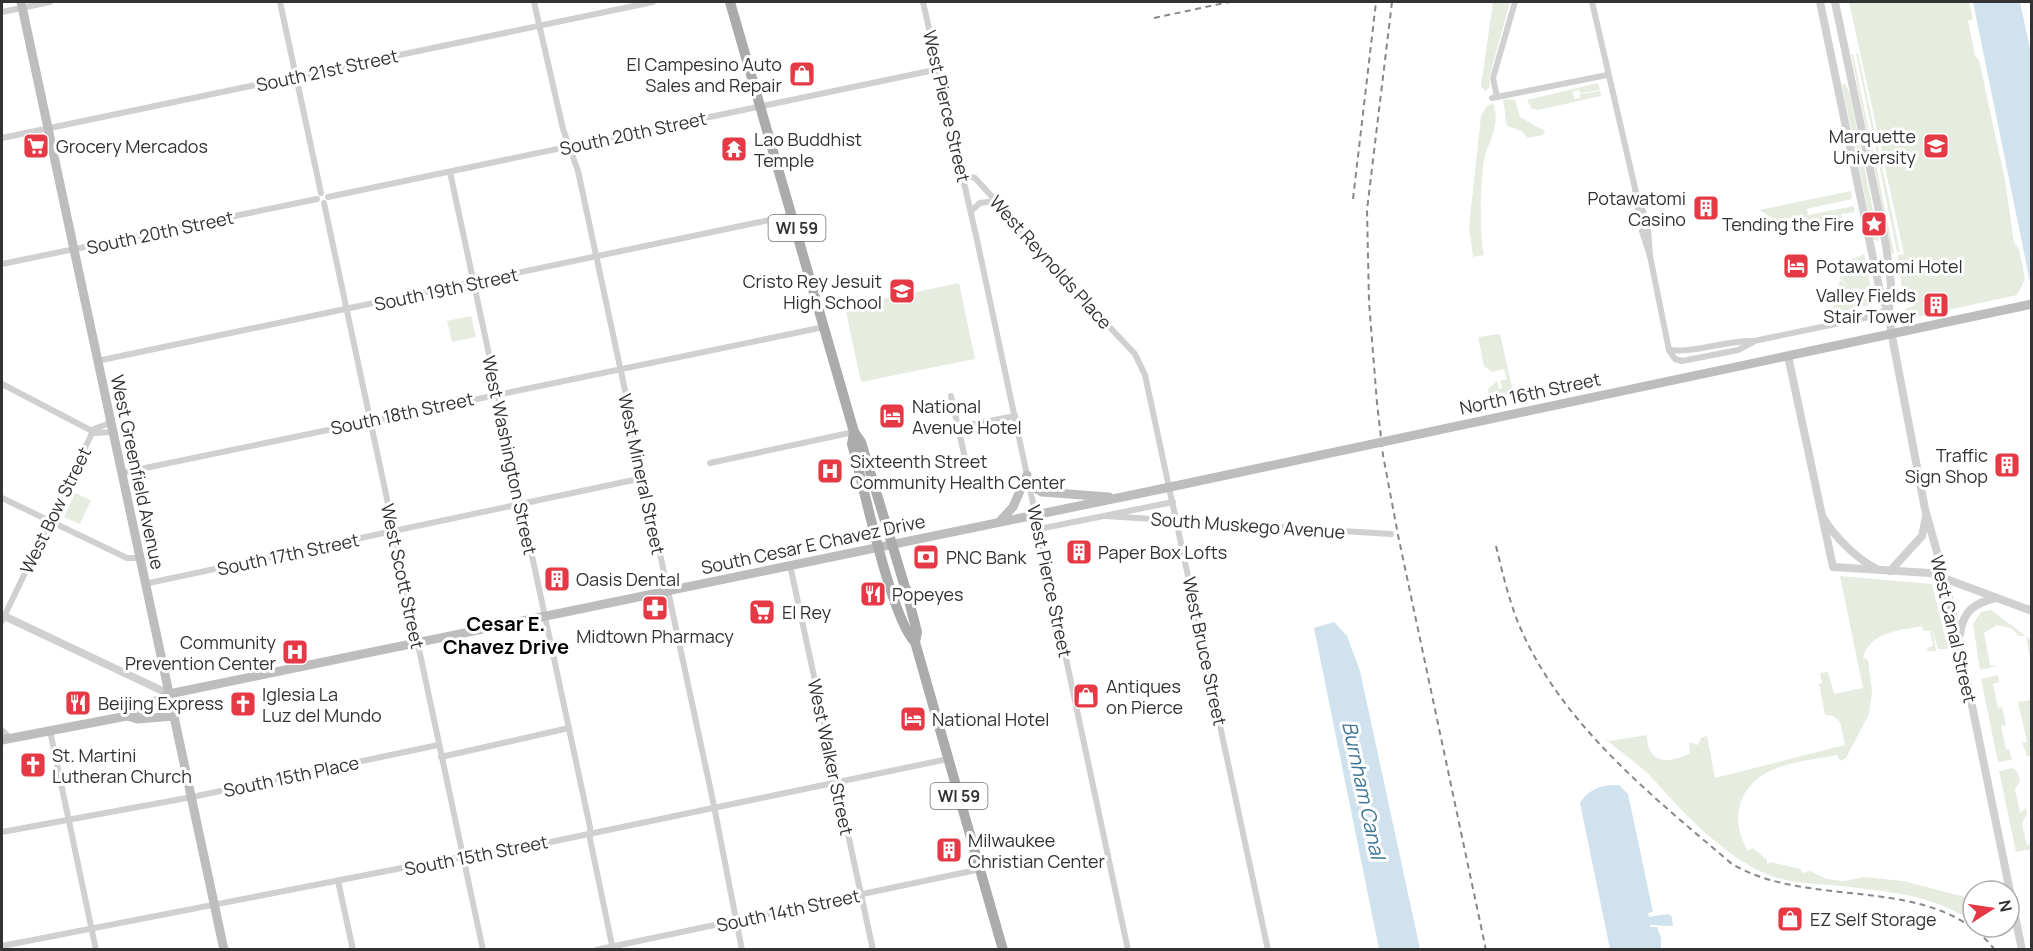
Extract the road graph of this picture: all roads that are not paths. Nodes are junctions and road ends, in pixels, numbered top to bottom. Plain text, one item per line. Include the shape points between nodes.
1 (50, 2) edge
2 (280, 2) edge
3 (534, 2) edge
4 (653, 2) edge
5 (730, 2) edge
6 (923, 2) edge
7 (1515, 2) edge
8 (1592, 2) edge
9 (1820, 2) edge
10 (1835, 2) edge
11 (22, 4) edge
12 (2, 12) edge
13 (539, 25) junction
14 (1840, 27) junction
15 (1825, 31) junction
16 (939, 69) junction
17 (1608, 75) junction
18 (1850, 75) junction
19 (296, 77) junction
20 (1835, 78) junction
21 (761, 106) junction
22 (49, 129) junction
23 (2, 138) edge
24 (569, 147) junction
25 (450, 172) junction
26 (963, 175) junction
27 (323, 200) junction
28 (996, 201) junction
29 (971, 211) junction
30 (793, 215) junction
31 (1643, 220) dead end
32 (1645, 230) dead end
33 (74, 249) junction
34 (596, 257) junction
35 (2, 264) edge
36 (474, 283) junction
37 (2031, 304) edge
38 (1889, 308) junction
39 (346, 310) junction
40 (825, 326) junction
41 (1754, 341) junction
42 (1670, 350) junction
43 (1135, 354) joint
44 (1788, 356) junction
45 (97, 361) junction
46 (620, 368) junction
47 (2, 384) edge
48 (497, 393) junction
49 (951, 396) dead end
50 (1015, 416) junction
51 (370, 420) junction
52 (111, 427) junction
53 (958, 427) junction
54 (93, 431) junction
55 (854, 432) junction
56 (965, 458) dead end
57 (710, 463) dead end
58 (120, 473) junction
59 (1027, 475) junction
60 (643, 478) junction
61 (1030, 485) junction
62 (871, 496) junction
63 (2, 498) edge
64 (1117, 498) junction
65 (1173, 502) junction
66 (521, 504) junction
67 (1036, 514) junction
68 (1822, 515) junction
69 (1926, 515) junction
70 (1105, 516) junction
71 (1178, 520) junction
72 (51, 521) junction
73 (998, 522) junction
74 (1039, 529) junction
75 (393, 531) junction
76 (1391, 534) dead end
77 (892, 545) junction
78 (879, 547) junction
79 (139, 558) junction
80 (790, 565) junction
81 (1879, 570) junction
82 (1890, 571) junction
83 (1944, 577) junction
84 (144, 584) junction
85 (667, 590) junction
86 (908, 597) junction
87 (1997, 598) junction
88 (895, 599) junction
89 (2031, 611) edge
90 (544, 616) junction
91 (2, 617) edge
92 (418, 642) junction
93 (915, 642) junction
94 (1959, 642) junction
95 (170, 694) junction
96 (127, 716) junction
97 (174, 716) junction
98 (569, 728) junction
99 (2, 730) edge
100 (50, 731) junction
101 (6, 739) edge
102 (438, 745) junction
103 (441, 757) junction
104 (948, 759) junction
105 (836, 782) junction
106 (192, 797) junction
107 (713, 807) junction
108 (67, 819) junction
109 (2, 832) edge
110 (590, 833) junction
111 (462, 858) junction
112 (981, 869) junction
113 (338, 881) junction
114 (861, 894) junction
115 (214, 905) junction
116 (736, 921) junction
117 (92, 929) junction
118 (2, 946) edge
119 (613, 948) edge
120 (96, 950) edge
121 (224, 950) edge
122 (353, 950) edge
123 (483, 950) edge
124 (596, 950) edge
125 (742, 950) edge
126 (873, 950) edge
127 (1003, 950) edge
128 (1128, 950) edge
129 (1268, 950) edge
130 (2022, 950) edge

1 - 11 street
2 - 19 street
3 - 13 street, West Mineral Street
4 - 13 street, South 21st Street
5 - 21 main road, WI 59
6 - 16 street, West Pierce Street
7 - 17 street via 1493,78 1494,97
8 - 17 street
9 - 15 street, West Canal Street
10 - 14 street, West Canal Street
11 - 12 street
11 - 22 main road, West Greenfield Avenue
13 - 19 street, South 21st Street
13 - 24 street, West Mineral Street
14 - 15 street
14 - 18 street, West Canal Street
15 - 20 street, West Canal Street
16 - 21 street, South 20th Street
16 - 26 street, West Pierce Street
17 - 31 street
18 - 20 street
18 - 38 street, West Canal Street via 1888,258 1892,298
19 - 22 street, South 21st Street
19 - 27 street
20 - 38 street, West Canal Street via 1882,301
21 - 24 street, South 20th Street
21 - 30 main road, WI 59
22 - 23 street, South 21st Street
22 - 33 main road, West Greenfield Avenue
24 - 25 street, South 20th Street
24 - 34 street, West Mineral Street via 578,171
25 - 27 street, South 20th Street
25 - 36 street, West Washington Street
26 - 28 street, West Reynolds Place via 975,178
26 - 29 street, West Pierce Street
27 - 33 street, South 20th Street
27 - 39 street, West Scott Street
28 - 29 street via 980,203
28 - 43 street, West Reynolds Place
29 - 50 street, West Pierce Street
30 - 34 street, South 19th Street
30 - 40 main road, WI 59
32 - 42 street
33 - 35 street, South 20th Street
33 - 45 main road, West Greenfield Avenue
34 - 36 street, South 19th Street
34 - 46 street, West Mineral Street
36 - 39 street, South 19th Street
36 - 48 street, West Washington Street
37 - 44 main road, North 16th Street, bridge
38 - 41 street via 1874,316
38 - 69 street, West Canal Street
39 - 45 street, South 19th Street
39 - 51 street, West Scott Street
40 - 46 street, South 18th Street
40 - 55 main road, WI 59
41 - 42 street
41 - 42 street via 1738,350 1682,361 1675,359
43 - 65 street, West Bruce Street via 1145,375
44 - 64 main road, North 16th Street, bridge
44 - 68 street
45 - 52 main road, West Greenfield Avenue
46 - 48 street, South 18th Street
46 - 60 street, West Mineral Street
47 - 54 street
48 - 51 street, South 18th Street
48 - 66 street, West Washington Street
49 - 53 street
50 - 53 street
50 - 59 street, West Pierce Street
51 - 58 street, South 18th Street
51 - 75 street, West Scott Street
52 - 54 street via 100,434
52 - 58 main road, West Greenfield Avenue
53 - 56 street
54 - 72 street, West Bow Street
55 - 57 street
55 - 62 main road, WI 59 via 852,444
58 - 79 main road, West Greenfield Avenue
59 - 61 street, West Pierce Street
59 - 73 main road via 1013,507
60 - 66 street, South 17th Street
60 - 85 street, West Mineral Street
61 - 64 main road via 1037,491
61 - 67 street, West Pierce Street
62 - 77 main road, WI 59
62 - 78 main road, WI 59
63 - 72 street
64 - 67 main road, North 16th Street
65 - 70 street, South Muskego Avenue
65 - 71 street, West Bruce Street
66 - 75 street, South 17th Street
66 - 90 street, West Washington Street
67 - 73 main road, South Cesar E Chavez Drive
67 - 74 street, West Pierce Street
68 - 81 street via 1867,564
68 - 81 street via 1833,567
69 - 82 street via 1922,536
69 - 83 street, West Canal Street
70 - 71 street, South Muskego Avenue
70 - 74 street, South Muskego Avenue
71 - 76 street, South Muskego Avenue
71 - 129 street, West Bruce Street
72 - 79 street via 127,558
72 - 91 street, West Bow Street
73 - 77 main road, South Cesar E Chavez Drive
74 - 128 street, West Pierce Street
75 - 84 street, South 17th Street
75 - 92 street, West Scott Street
77 - 78 main road, South Cesar E Chavez Drive
77 - 86 main road, WI 59
78 - 80 main road, South Cesar E Chavez Drive
78 - 88 main road, WI 59
79 - 84 main road, West Greenfield Avenue
80 - 85 main road, South Cesar E Chavez Drive
80 - 105 street, West Walker Street
81 - 82 street
82 - 83 street
83 - 87 street
83 - 94 street, West Canal Street
84 - 95 main road, West Greenfield Avenue
85 - 90 main road, South Cesar E Chavez Drive
85 - 107 street, West Mineral Street
86 - 88 main road
86 - 93 main road, WI 59 via 917,632
87 - 89 street
87 - 94 street via 1977,603 1967,612
88 - 93 main road, WI 59 via 908,636
90 - 92 main road, South Cesar E Chavez Drive
90 - 98 street, West Washington Street
91 - 95 street
92 - 95 main road, South Cesar E Chavez Drive
92 - 102 street, West Scott Street
93 - 104 main road, WI 59
94 - 130 street, West Canal Street
95 - 96 main road, South Cesar E Chavez Drive
95 - 97 main road, West Greenfield Avenue
96 - 97 main road
96 - 100 main road, South Cesar E Chavez Drive
97 - 106 main road, West Greenfield Avenue
98 - 103 street
98 - 110 street, West Washington Street
99 - 101 street
100 - 101 main road, South Cesar E Chavez Drive
100 - 108 street
102 - 103 street, West Scott Street
102 - 106 street, South 15th Place
103 - 111 street, West Scott Street
104 - 105 street, South 15th Street
104 - 112 main road, WI 59
105 - 107 street, South 15th Street
105 - 114 street, West Walker Street
106 - 108 street, South 15th Place
106 - 115 main road, West Greenfield Avenue
107 - 110 street, South 15th Street
107 - 116 street, West Mineral Street
108 - 109 street, South 15th Place
108 - 117 street
110 - 111 street, South 15th Street
110 - 119 street, West Washington Street
111 - 113 street, South 15th Street
111 - 123 street, West Scott Street
112 - 114 street, South 14th Street
112 - 127 main road, WI 59
113 - 115 street, South 15th Street
113 - 122 street
114 - 116 street, South 14th Street
114 - 126 street, West Walker Street
115 - 117 street, South 15th Street
115 - 121 main road, West Greenfield Avenue
116 - 119 street, South 14th Street
116 - 125 street, West Mineral Street
117 - 118 street, South 15th Street
117 - 120 street
119 - 124 street, South 14th Street

